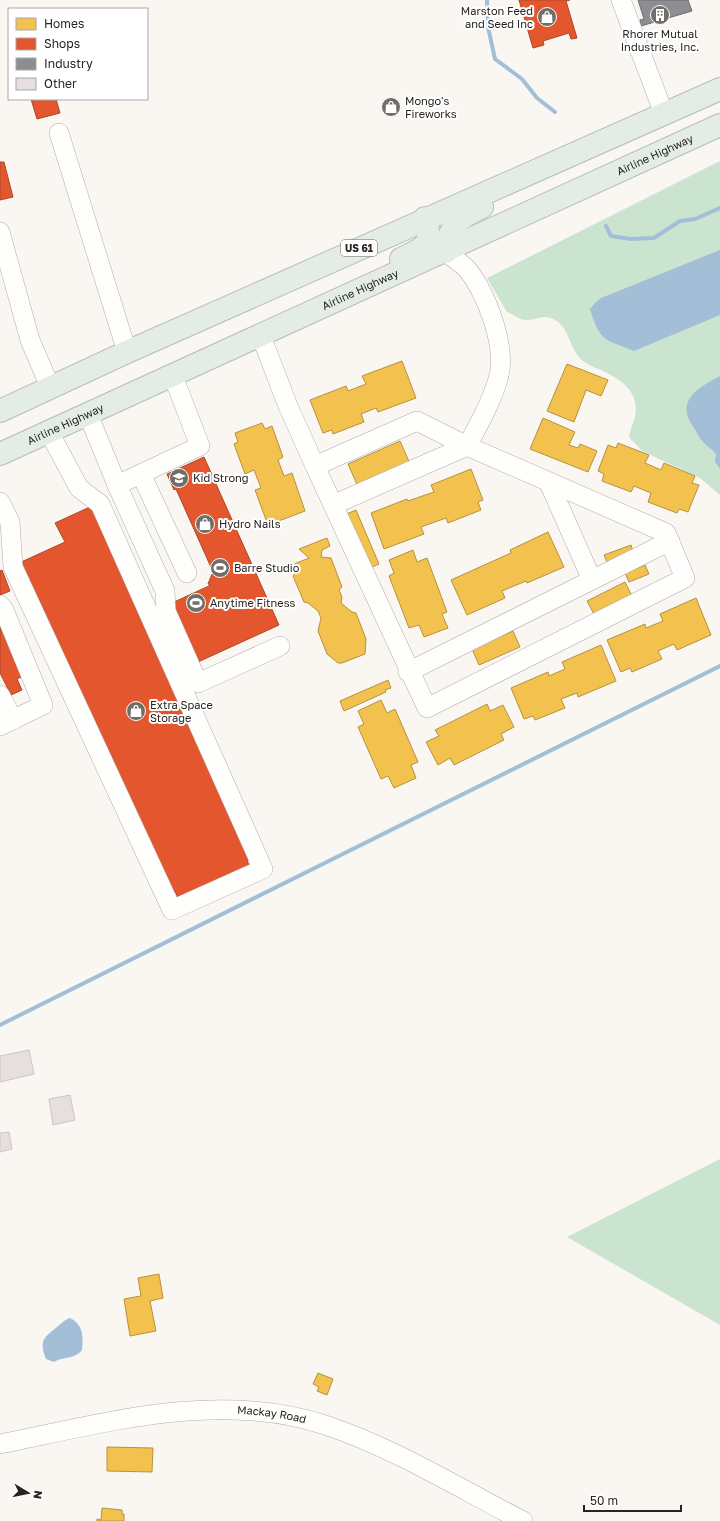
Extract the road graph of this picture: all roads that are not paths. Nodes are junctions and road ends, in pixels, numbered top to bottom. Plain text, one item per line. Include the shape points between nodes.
1 (621, 0) edge
2 (720, 88) edge
3 (664, 114) junction
4 (720, 125) edge
5 (59, 133) dead end
6 (548, 164) junction
7 (425, 218) junction
8 (0, 232) edge
9 (446, 252) junction
10 (300, 318) junction
11 (261, 336) junction
12 (127, 352) junction
13 (173, 376) junction
14 (50, 387) junction
15 (0, 410) edge
16 (88, 414) junction
17 (49, 432) junction
18 (467, 446) junction
19 (0, 454) edge
20 (315, 466) junction
21 (141, 474) junction
22 (549, 483) junction
23 (117, 485) junction
24 (0, 502) edge
25 (333, 505) junction
26 (670, 542) junction
27 (188, 573) dead end
28 (592, 580) junction
29 (0, 605) edge
30 (280, 646) dead end
31 (408, 672) junction
32 (0, 695) edge
33 (6, 723) edge
34 (0, 1444) edge
35 (523, 1521) edge

1 - 3 street
2 - 3 highway, US 61
3 - 6 highway, US 61
4 - 9 highway, Airline Highway
5 - 12 street
6 - 7 highway, US 61
6 - 9 highway via 542,178 459,219 450,232
7 - 10 highway via 430,235 422,247 308,304
7 - 12 highway, US 61
8 - 14 street via 30,340
9 - 10 highway, Airline Highway
9 - 18 street via 465,268 478,286 500,345 499,378
10 - 11 highway, Airline Highway
11 - 13 highway, Airline Highway
11 - 20 street
12 - 14 highway, US 61
13 - 16 highway, Airline Highway
13 - 21 street via 200,446
14 - 15 highway, US 61
16 - 17 highway, Airline Highway
16 - 23 street
17 - 19 highway, Airline Highway
17 - 24 street via 79,488 100,504 263,868 172,910 13,567 10,522
18 - 20 street via 417,421
18 - 22 street
18 - 25 street
20 - 25 street
21 - 23 street
21 - 27 street
22 - 26 street via 666,534
22 - 28 street
23 - 30 street via 165,590 166,611 198,683
25 - 31 street
26 - 28 street
26 - 31 street via 685,578 427,708
28 - 31 street
29 - 33 street via 43,705
32 - 33 street
34 - 35 street, Mackay Road via 181,1411 212,1409 293,1416 354,1436

